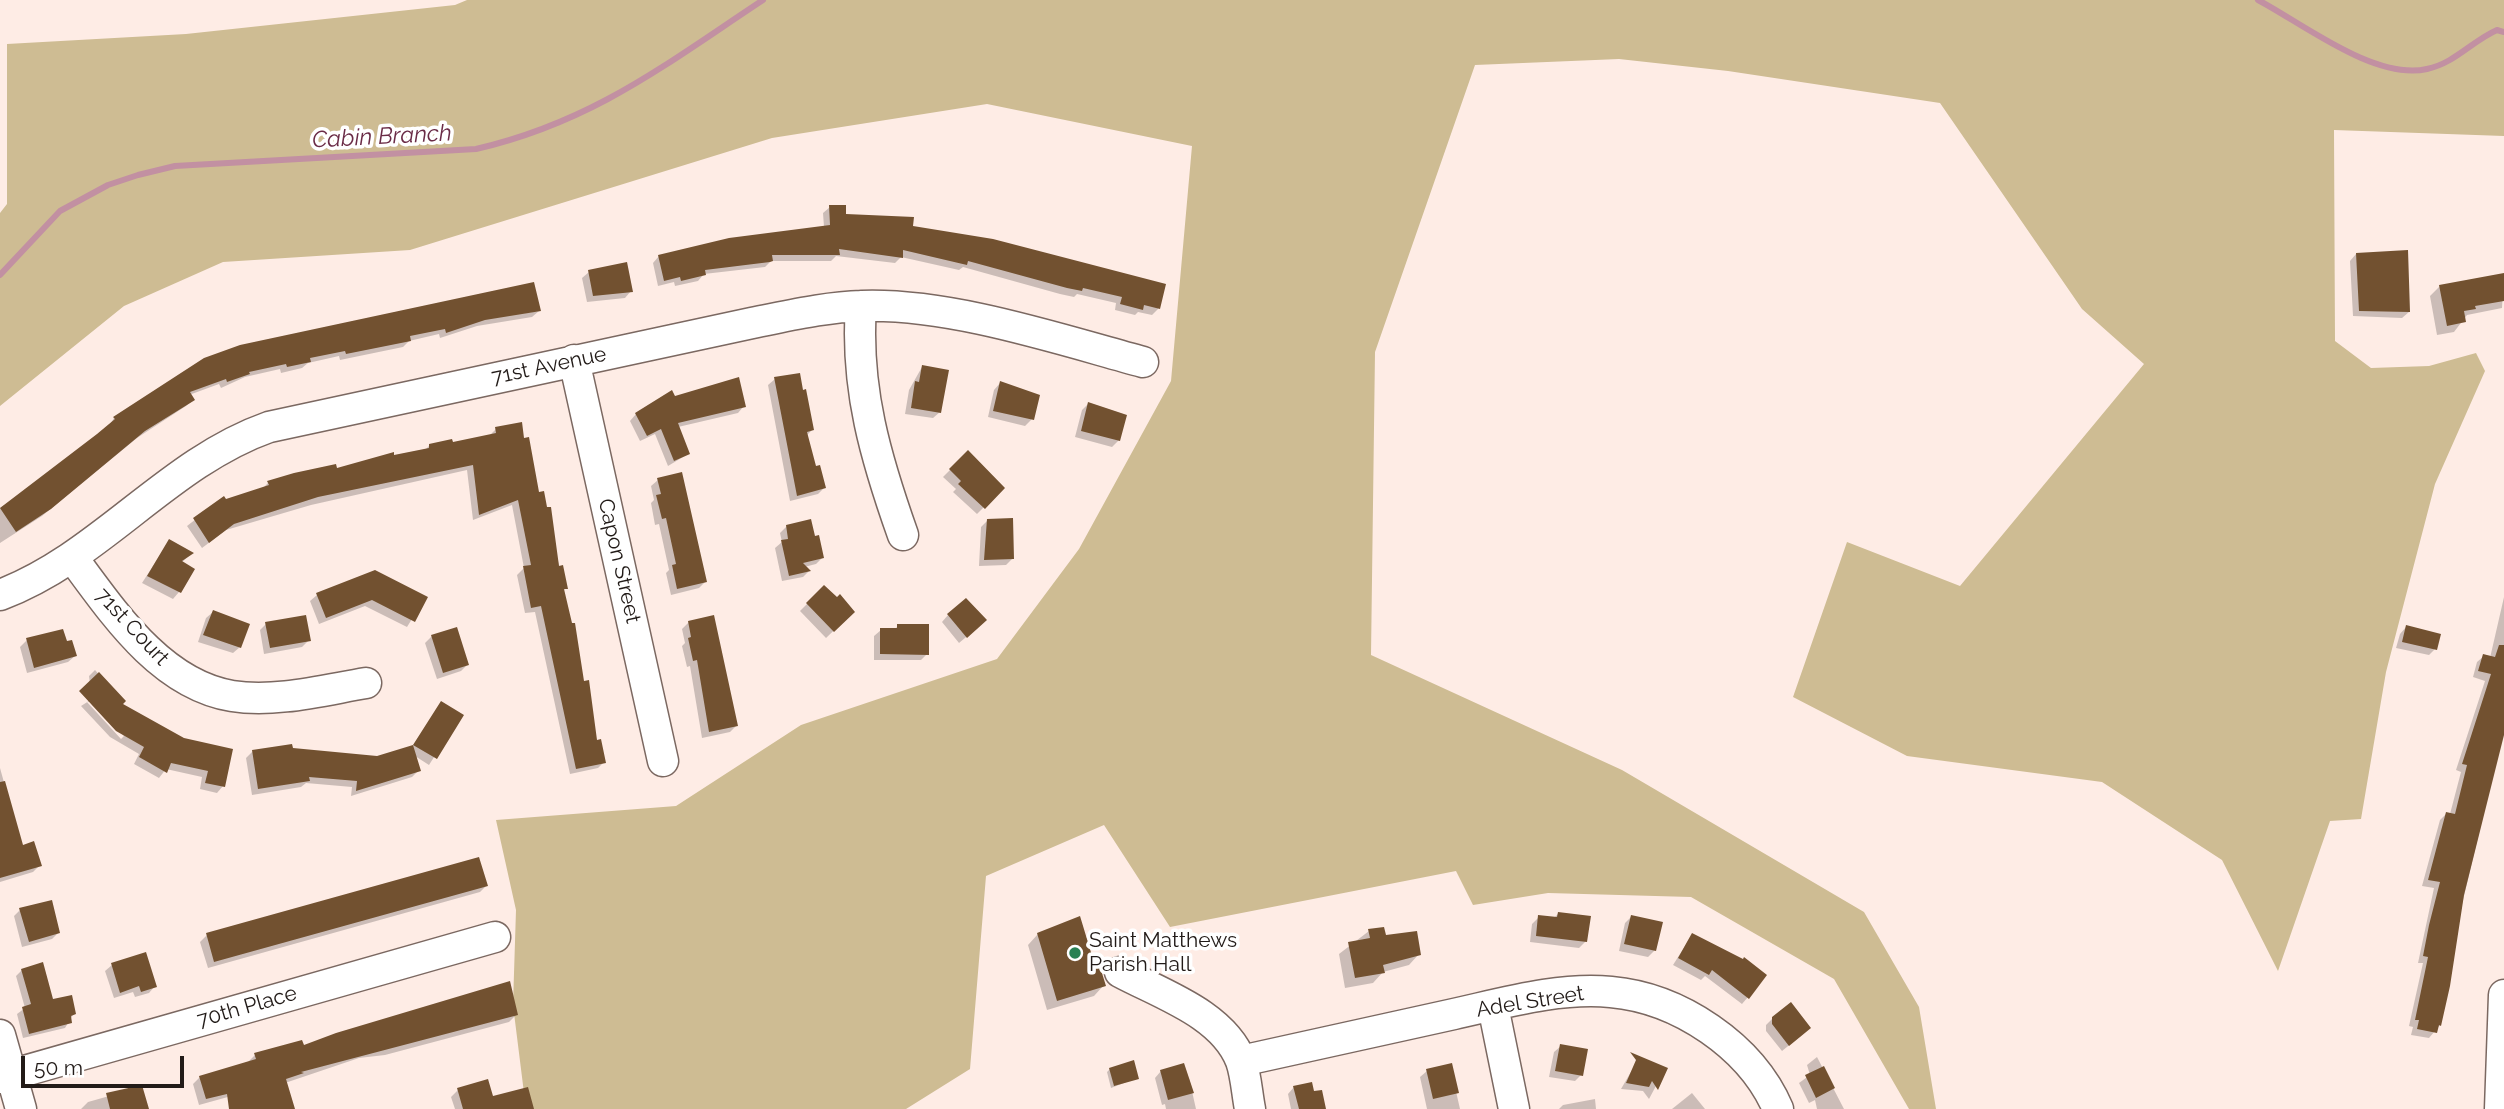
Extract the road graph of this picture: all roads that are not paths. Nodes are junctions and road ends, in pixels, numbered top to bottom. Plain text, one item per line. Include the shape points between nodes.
1 (861, 306) junction
2 (574, 360) junction
3 (1143, 362) dead end
4 (903, 535) dead end
5 (72, 557) junction
6 (0, 596) edge
7 (366, 683) dead end
8 (663, 761) dead end
9 (495, 937) dead end
10 (1120, 972) dead end
11 (2504, 995) edge
12 (1493, 1006) junction
13 (0, 1035) edge
14 (1241, 1061) junction
15 (6, 1076) edge
16 (2500, 1095) edge
17 (21, 1109) edge
18 (1250, 1109) edge
19 (1514, 1109) edge
20 (1778, 1109) edge

1 - 2 street, 71st Avenue
1 - 3 street, 71st Avenue via 953,315
1 - 4 street via 858,342 865,412
2 - 5 street, 71st Avenue via 247,434 189,467
2 - 8 street, Capon Street
5 - 6 street, 71st Avenue
5 - 7 street, 71st Court via 149,651 173,670 209,688 232,696 271,696
9 - 15 street, 70th Place
10 - 14 street via 1214,1024
11 - 16 street
12 - 14 street, Adel Street
12 - 19 street
12 - 20 street, Adel Street via 1586,992 1654,1000 1721,1038 1750,1065
13 - 15 street
14 - 18 street
15 - 17 street

